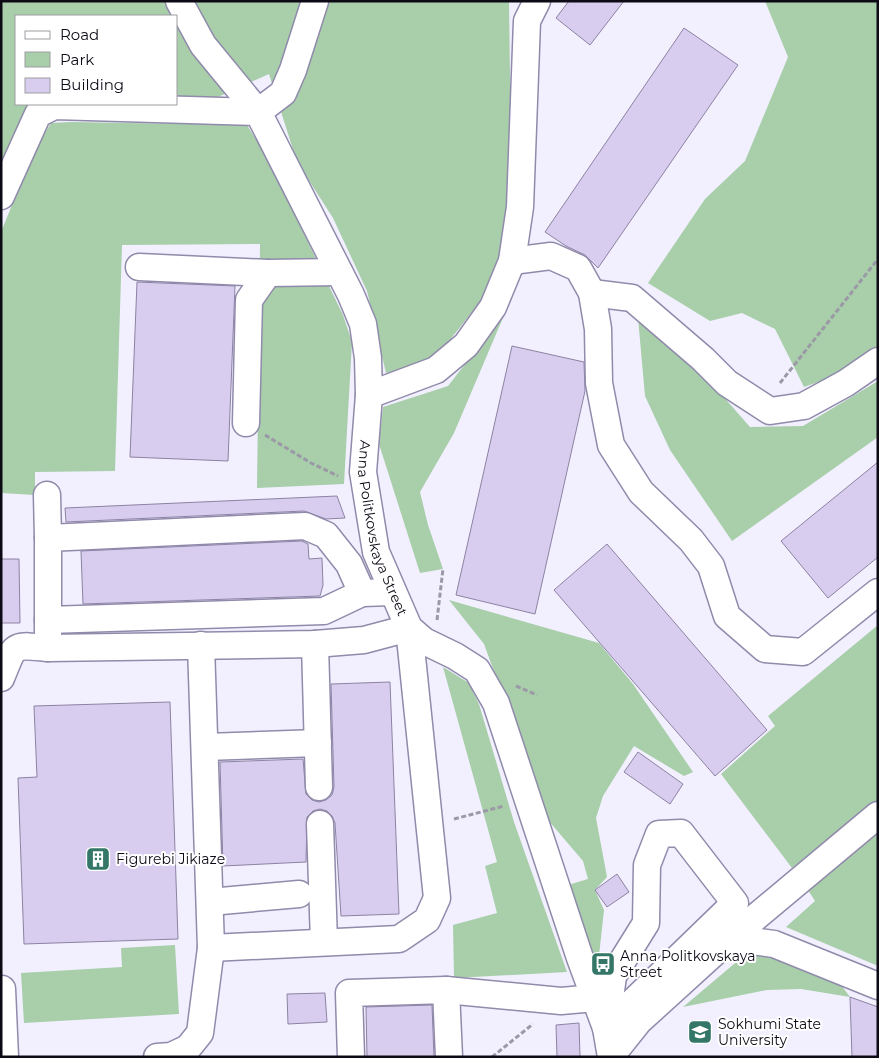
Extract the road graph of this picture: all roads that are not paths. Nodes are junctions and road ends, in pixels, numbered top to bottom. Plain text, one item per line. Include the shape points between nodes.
1 (179, 1) edge
2 (315, 1) edge
3 (537, 1) edge
4 (258, 112) junction
5 (1, 196) edge
6 (512, 261) junction
7 (139, 267) dead end
8 (340, 272) junction
9 (268, 273) junction
10 (592, 293) junction
11 (878, 361) edge
12 (369, 395) junction
13 (246, 423) road end
14 (47, 495) dead end
15 (48, 538) junction
16 (392, 592) junction
17 (878, 592) edge
18 (362, 593) junction
19 (48, 620) junction
20 (409, 628) junction
21 (315, 644) junction
22 (201, 645) junction
23 (48, 648) junction
24 (1, 678) edge
25 (318, 742) junction
26 (206, 747) junction
27 (319, 786) dead end
28 (878, 815) edge
29 (320, 824) dead end
30 (299, 894) dead end
31 (210, 902) junction
32 (324, 942) junction
33 (726, 942) junction
34 (211, 948) junction
35 (1, 976) edge
36 (878, 986) edge
37 (2, 989) edge
38 (446, 990) junction
39 (595, 998) junction
40 (606, 1028) junction
41 (5, 1057) edge
42 (157, 1057) edge
43 (351, 1057) edge
44 (449, 1057) edge
45 (611, 1057) edge

1 - 4 street, Anna Politkovskaya Street via 203,45
2 - 4 street via 293,70 282,93
3 - 6 street via 527,21 520,207
4 - 5 street via 54,106 38,114
4 - 8 street, Anna Politkovskaya Street
6 - 10 street via 551,256 578,268
6 - 12 street via 493,307 466,345 436,370
7 - 9 street
8 - 9 street
8 - 12 street, Anna Politkovskaya Street via 363,324
9 - 13 street via 249,300
10 - 11 street via 632,298 703,358 727,383 770,411 804,406 846,384
10 - 17 street via 598,330 599,382 611,445 641,492 691,540 711,566 727,616 765,649 803,652
12 - 16 street, Anna Politkovskaya Street via 363,472 376,552
14 - 15 street
15 - 18 street via 305,526 326,535 349,564
15 - 19 street
16 - 18 street
16 - 20 street, Anna Politkovskaya Street
18 - 19 street via 324,611
19 - 23 street
20 - 21 street via 364,640
20 - 32 street via 437,898 428,920 399,939
20 - 39 street, Anna Politkovskaya Street via 424,641 477,670 496,703
21 - 22 street
21 - 25 street
22 - 23 street
22 - 26 street
23 - 24 street via 21,645 12,651
25 - 26 street
25 - 27 street
26 - 31 street
28 - 33 street
29 - 32 street
30 - 31 street
31 - 34 street
32 - 34 street
33 - 36 street via 774,944
33 - 45 street via 639,1021
34 - 42 street via 200,1033 188,1048 171,1056
35 - 37 street
37 - 41 street
38 - 39 street via 561,1001
38 - 43 street via 349,993
38 - 44 street
39 - 40 street, Anna Politkovskaya Street
40 - 40 street via 735,903 681,833 658,834 647,865 646,922 613,976
40 - 45 street, Anna Politkovskaya Street

